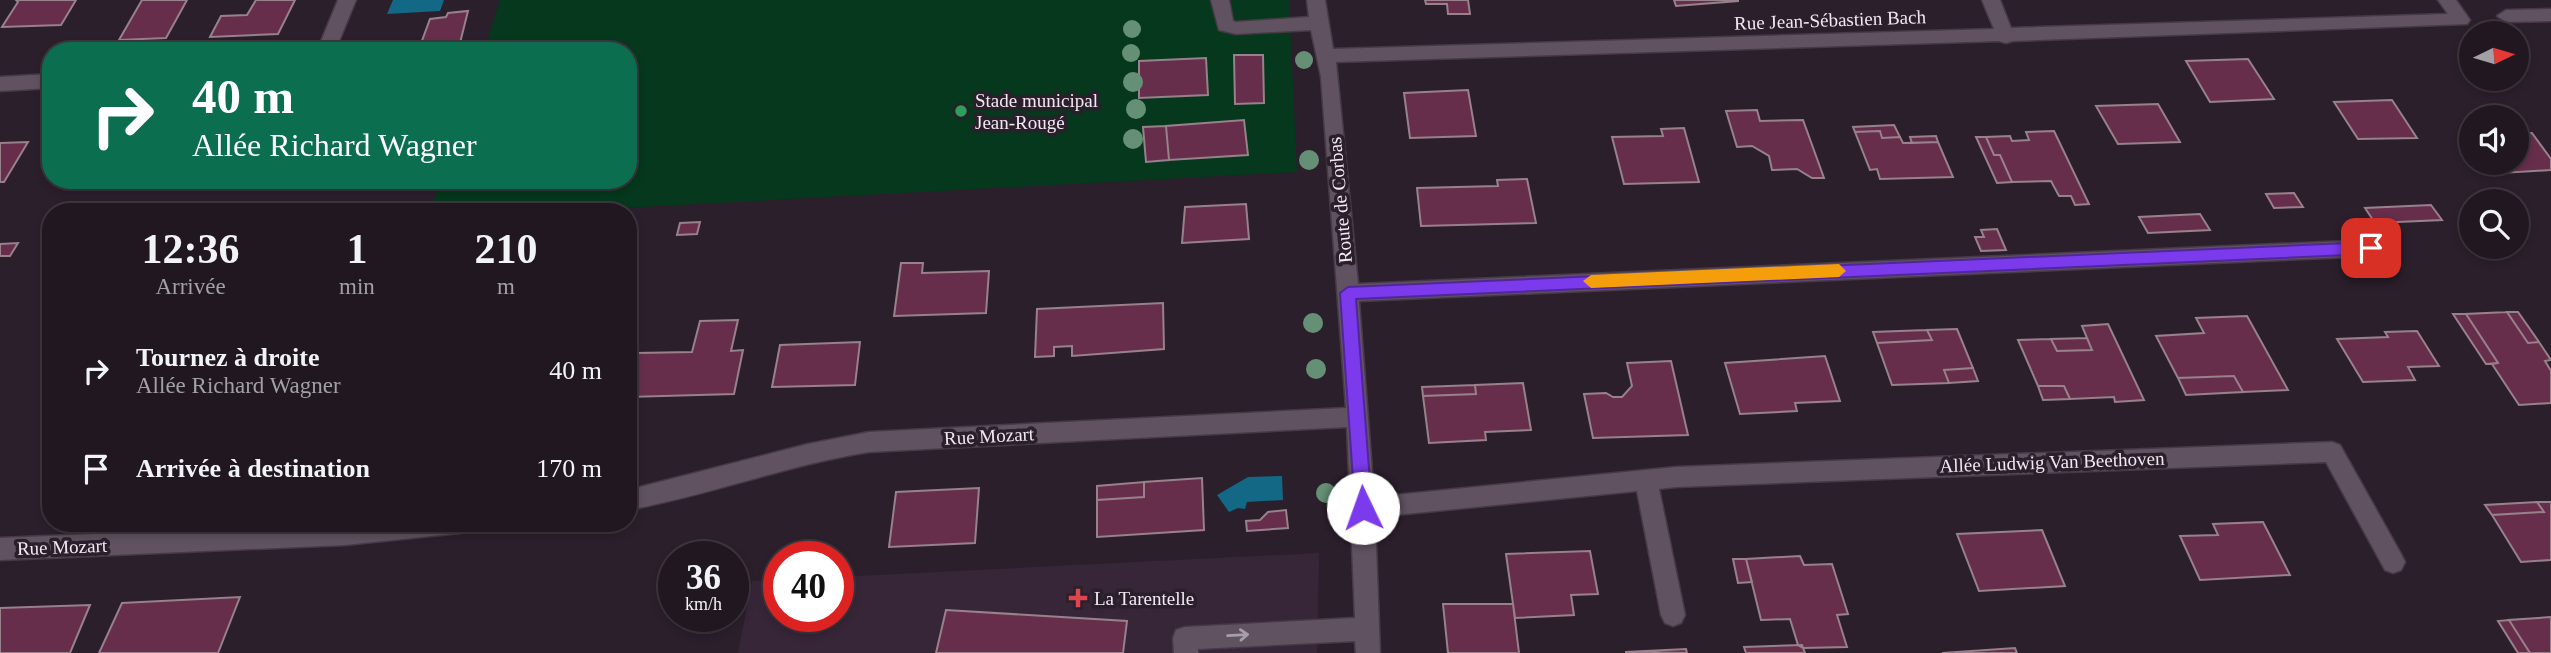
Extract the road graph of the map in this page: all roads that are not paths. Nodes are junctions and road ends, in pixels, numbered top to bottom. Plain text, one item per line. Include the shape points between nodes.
1 (347, 0) edge
2 (1220, 0) edge
3 (1316, 0) edge
4 (1991, 0) edge
5 (2447, 0) edge
6 (2551, 15) edge
7 (2506, 16) dead end
8 (1318, 23) junction
9 (2006, 37) junction
10 (330, 42) edge
11 (1326, 55) junction
12 (42, 82) edge
13 (0, 84) edge
14 (2371, 248) dead end
15 (1348, 293) junction
16 (1357, 417) junction
17 (1646, 479) junction
18 (637, 499) edge
19 (1363, 508) junction
20 (374, 532) edge
21 (0, 549) edge
22 (2393, 562) dead end
23 (1673, 615) dead end
24 (1367, 641) edge
25 (1185, 653) edge

1 - 10 street
2 - 8 street via 1225,26
3 - 8 street, Route de Corbas
4 - 9 street
5 - 9 street, Rue Jean-Sébastien Bach via 2461,20
6 - 7 street
8 - 11 street, Route de Corbas
9 - 11 street, Rue Jean-Sébastien Bach
11 - 15 street, Route de Corbas
12 - 13 street
14 - 15 street
15 - 16 street, Route de Corbas
16 - 18 street, Rue Mozart via 869,442 822,448 680,492
16 - 19 street, Route de Corbas
17 - 19 street, Allée Ludwig Van Beethoven
17 - 22 street, Allée Ludwig Van Beethoven via 2332,452
17 - 23 street
19 - 24 street, Route de Corbas
20 - 21 street, Rue Mozart
25 -> 24 street via 1185,638

